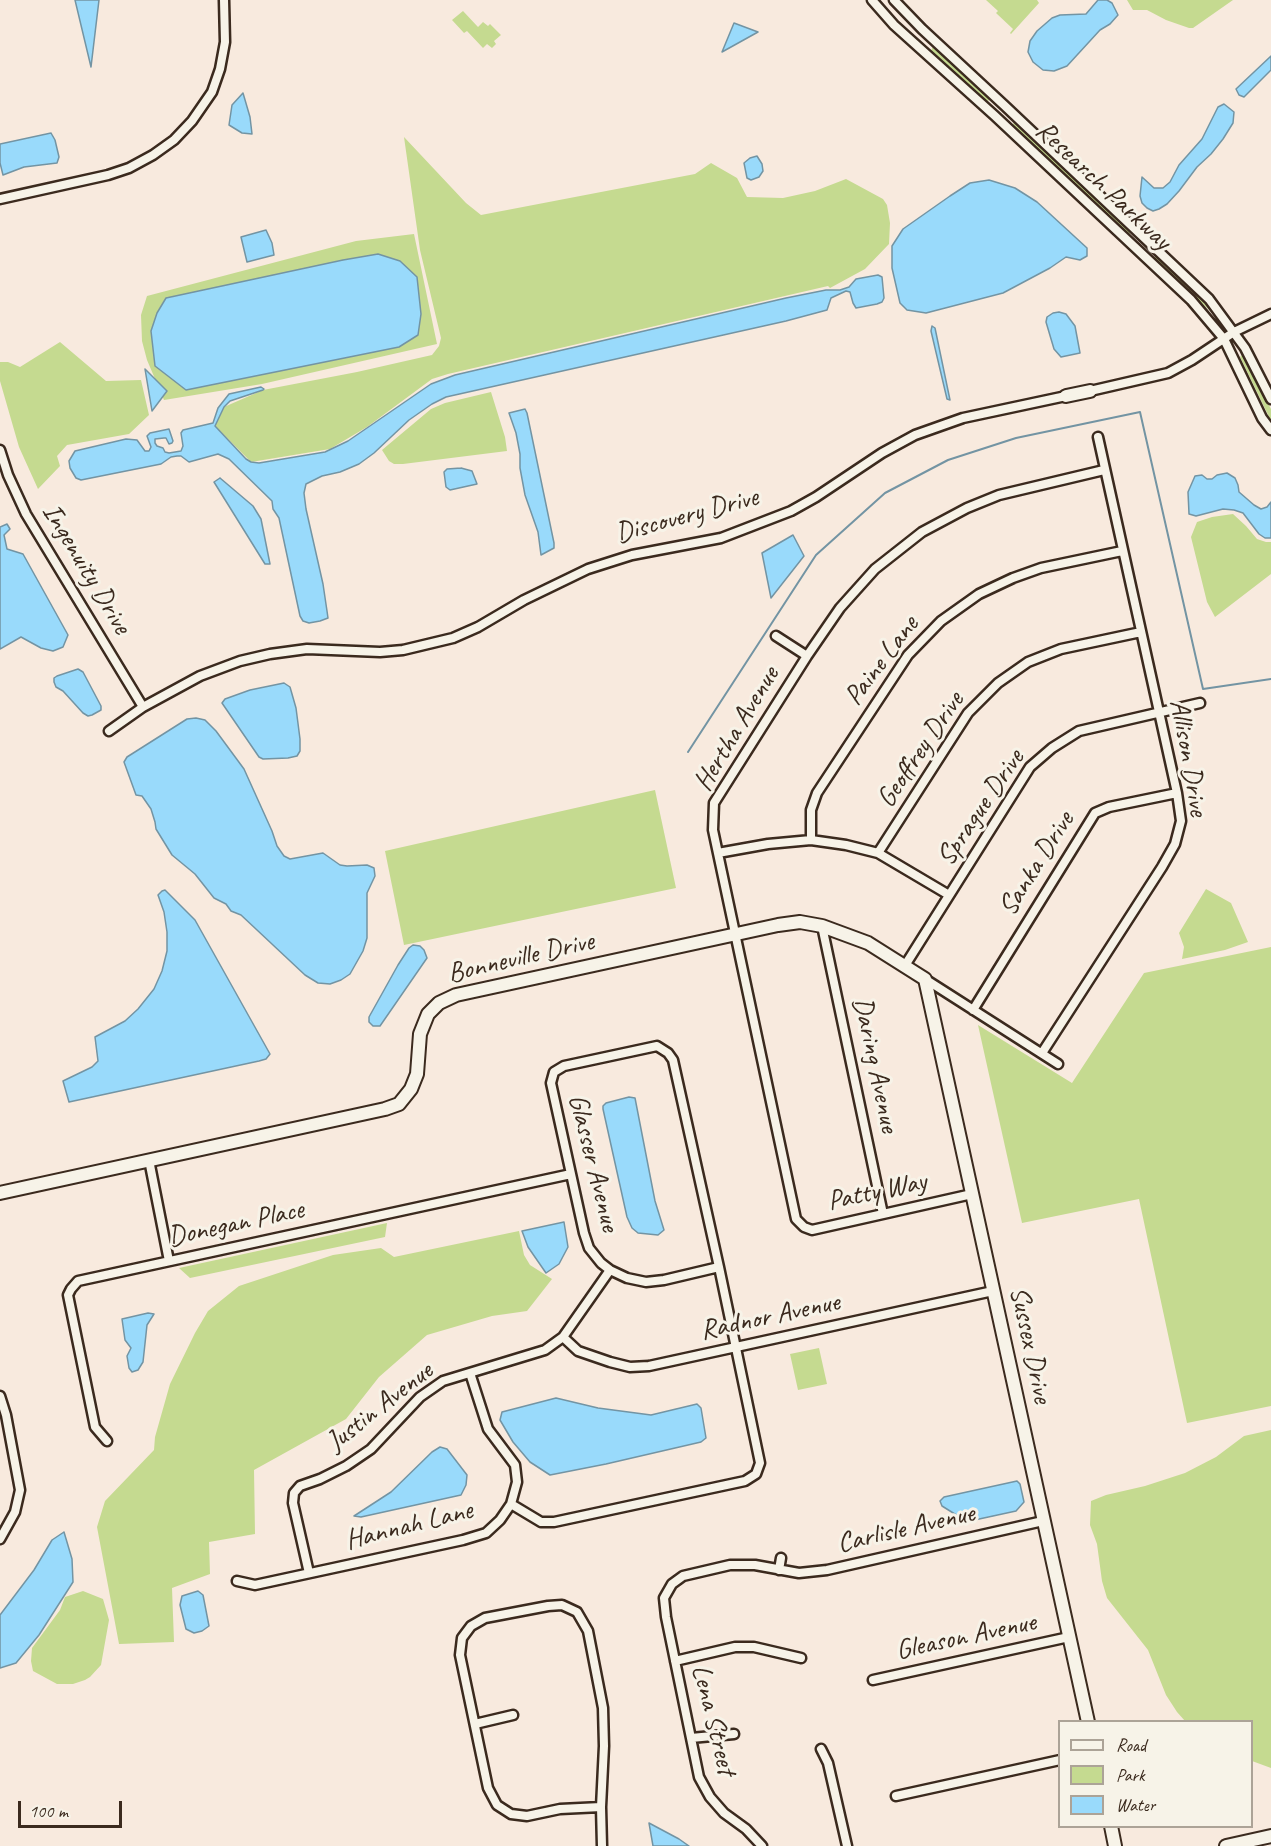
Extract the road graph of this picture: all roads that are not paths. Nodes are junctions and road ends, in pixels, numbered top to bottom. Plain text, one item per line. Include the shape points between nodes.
1 (224, 0) edge
2 (873, 0) edge
3 (894, 0) edge
4 (0, 199) edge
5 (1271, 314) edge
6 (1234, 332) junction
7 (1224, 339) junction
8 (1090, 391) joint
9 (1066, 396) joint
10 (1271, 399) edge
11 (1271, 430) edge
12 (1098, 437) dead end
13 (0, 450) edge
14 (1104, 470) junction
15 (1122, 551) junction
16 (1141, 632) junction
17 (776, 636) dead end
18 (807, 656) junction
19 (1200, 703) dead end
20 (143, 707) junction
21 (1158, 712) junction
22 (109, 731) dead end
23 (1177, 793) junction
24 (811, 840) junction
25 (879, 853) junction
26 (718, 854) junction
27 (949, 895) junction
28 (822, 926) junction
29 (736, 934) junction
30 (904, 967) junction
31 (925, 979) junction
32 (973, 1010) junction
33 (1042, 1053) junction
34 (1058, 1064) dead end
35 (149, 1160) junction
36 (570, 1174) junction
37 (0, 1193) edge
38 (972, 1194) junction
39 (883, 1214) junction
40 (796, 1219) joint
41 (169, 1261) junction
42 (719, 1268) junction
43 (610, 1270) junction
44 (993, 1291) junction
45 (563, 1337) junction
46 (736, 1348) junction
47 (470, 1373) junction
48 (0, 1396) edge
49 (107, 1441) dead end
50 (511, 1503) junction
51 (1043, 1521) junction
52 (2, 1533) edge
53 (781, 1558) dead end
54 (778, 1570) junction
55 (309, 1573) junction
56 (237, 1581) dead end
57 (666, 1617) joint
58 (1069, 1637) junction
59 (801, 1658) dead end
60 (675, 1661) junction
61 (873, 1680) dead end
62 (513, 1715) dead end
63 (1088, 1720) edge
64 (475, 1724) junction
65 (734, 1734) dead end
66 (691, 1738) junction
67 (821, 1749) dead end
68 (1058, 1760) edge
69 (896, 1796) dead end
70 (601, 1807) junction
71 (1111, 1828) edge
72 (1271, 1836) edge
73 (1232, 1845) edge
74 (602, 1846) edge
75 (762, 1846) edge
76 (847, 1846) edge
77 (1115, 1846) edge

1 - 4 street via 225,42 212,92 174,140 129,168
2 - 7 street, Research Parkway via 894,24 1191,300
3 - 6 street, Research Parkway via 1209,299
5 - 6 street, Discovery Drive
6 - 7 street, Discovery Drive
6 - 10 street, Research Parkway
7 - 8 street, Discovery Drive via 1168,373
7 - 11 street, Research Parkway
8 - 9 street, Discovery Drive
9 - 20 street, Discovery Drive via 963,418 915,435 791,511 721,538 632,555 588,569 453,638 404,650 307,649 250,659 200,676
12 - 14 street, Allison Drive
13 - 20 street, Ingenuity Drive via 26,514
14 - 15 street, Allison Drive
14 - 18 street, Hertha Avenue via 999,495 922,532 875,569 840,608
15 - 16 street, Allison Drive
15 - 24 street, Paine Lane via 1013,578 979,594 941,621 908,655 817,793 811,810
16 - 21 street, Allison Drive
16 - 25 street, Geoffrey Drive via 1061,649 1028,662 998,683 968,713
17 - 18 street
18 - 26 street, Hertha Avenue via 714,803 713,830
19 - 21 street, Sprague Drive
20 - 22 street, Discovery Drive
21 - 23 street, Allison Drive
21 - 27 street, Sprague Drive via 1079,731 1030,767
23 - 32 street, Sanka Drive via 1095,813
23 - 33 street, Allison Drive via 1181,821 1175,844
24 - 25 street
24 - 26 street
25 - 27 street
26 - 29 street, Hertha Avenue
27 - 30 street, Sprague Drive
28 - 29 street, Bonneville Drive via 800,922
28 - 30 street, Bonneville Drive via 868,943
28 - 39 street, Daring Avenue
29 - 35 street, Bonneville Drive via 456,995 428,1014 420,1034 417,1074 399,1104
29 - 40 street, Hertha Avenue
30 - 31 street, Bonneville Drive
31 - 32 street, Bonneville Drive
31 - 38 street, Sussex Drive
32 - 33 street, Bonneville Drive
33 - 34 street, Bonneville Drive
35 - 37 street, Bonneville Drive
35 - 41 street
36 - 41 street, Donegan Place
36 - 42 street, Glasser Avenue via 551,1083 554,1072 564,1066 657,1046 673,1060
36 - 43 street, Glasser Avenue via 590,1248
38 - 39 street, Patty Way
38 - 44 street, Sussex Drive
39 - 40 street, Patty Way via 812,1230
41 - 49 street, Donegan Place via 78,1281 70,1289 68,1295 95,1427
42 - 43 street, Glasser Avenue via 646,1282
42 - 46 street, Glasser Avenue
43 - 45 street, Justin Avenue
44 - 46 street, Radnor Avenue
44 - 51 street, Sussex Drive
45 - 46 street, Radnor Avenue via 578,1351 630,1367
45 - 47 street, Justin Avenue via 545,1350
46 - 50 street, Glasser Avenue via 760,1463 756,1474 745,1481 554,1522 541,1522
47 - 50 street, Hannah Lane via 488,1429 515,1465 517,1482
47 - 55 street, Justin Avenue via 443,1381 420,1397 371,1449 346,1466 300,1486 294,1493
48 - 52 street via 20,1490 15,1512
50 - 55 street, Hannah Lane via 486,1533
51 - 54 street, Carlisle Avenue via 827,1570
51 - 58 street, Sussex Drive
53 - 54 street
54 - 57 street, Carlisle Avenue via 730,1565 683,1576 672,1584 664,1598
55 - 56 street, Hannah Lane via 255,1585
57 - 60 street, Lena Street
58 - 61 street, Gleason Avenue
58 - 63 street, Sussex Drive
59 - 60 street via 754,1647 735,1647
60 - 66 street, Lena Street
62 - 64 street
64 - 70 street via 488,1788 497,1805 512,1814 527,1816
64 - 70 street via 460,1655 462,1638 471,1626 485,1618 548,1606 562,1605 577,1612 588,1631 603,1708
65 - 66 street
66 - 75 street, Lena Street via 699,1777 710,1797
67 - 76 street via 828,1763
68 - 69 street
70 - 74 street
71 - 77 street
72 - 73 street

